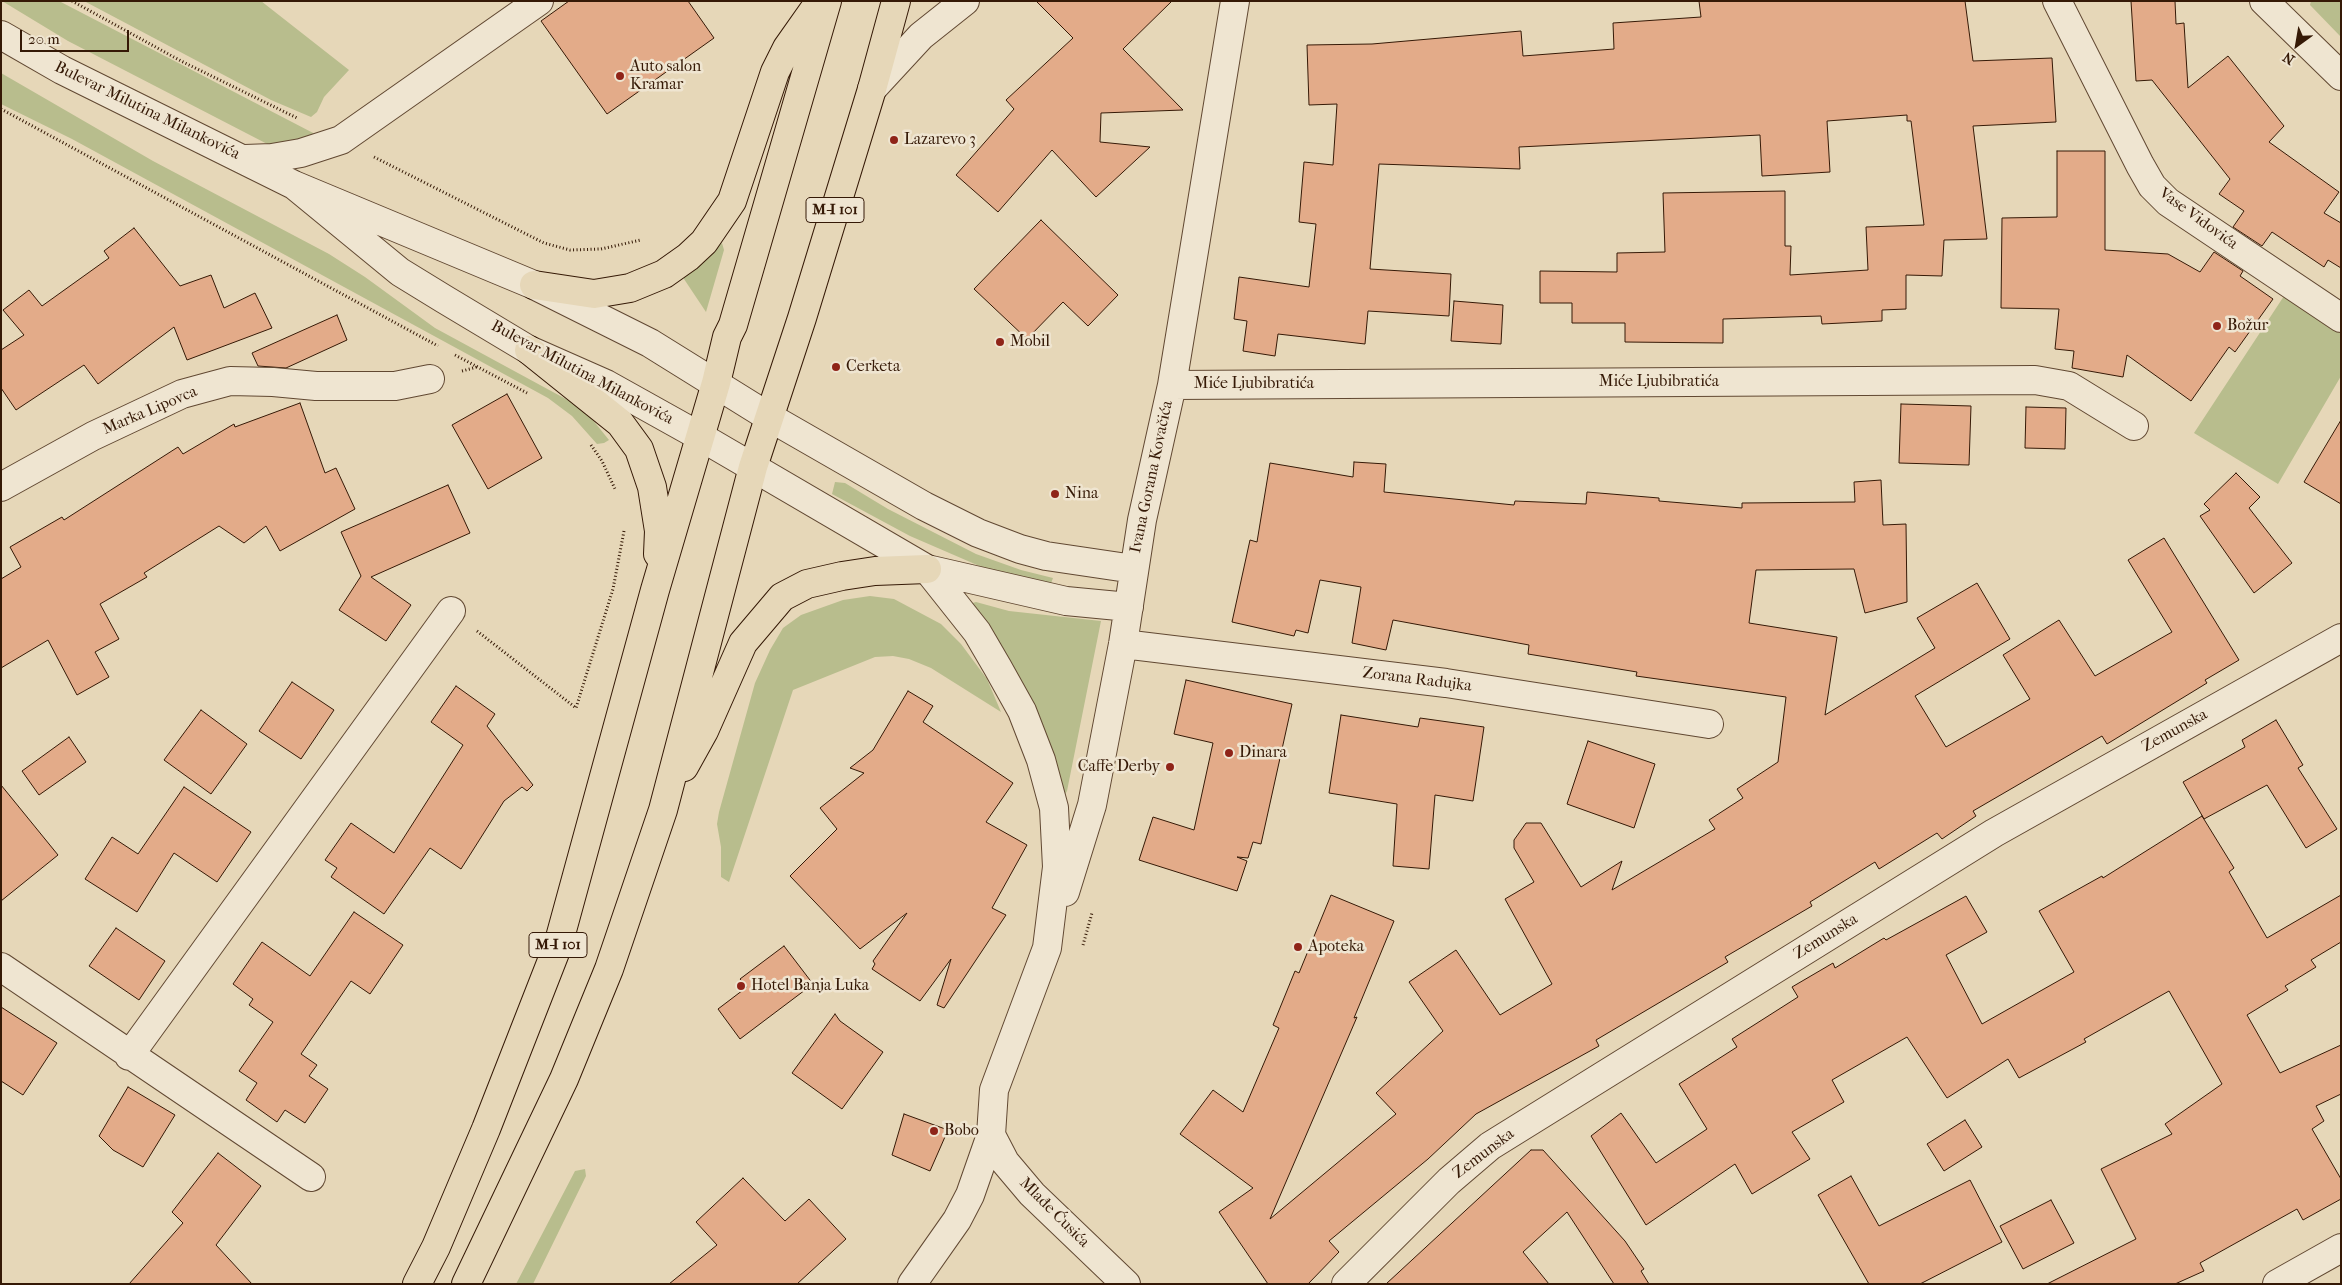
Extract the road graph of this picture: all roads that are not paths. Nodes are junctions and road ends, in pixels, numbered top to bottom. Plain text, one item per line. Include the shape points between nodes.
1 (538, 1) edge
2 (820, 1) edge
3 (827, 1) edge
4 (896, 1) edge
5 (965, 1) edge
6 (1235, 1) edge
7 (2057, 1) edge
8 (2264, 1) edge
9 (1, 35) edge
10 (2341, 76) edge
11 (872, 89) junction
12 (245, 159) junction
13 (294, 185) junction
14 (534, 285) junction
15 (2341, 318) edge
16 (529, 350) junction
17 (430, 379) dead end
18 (716, 383) junction
19 (1172, 385) junction
20 (769, 418) junction
21 (2134, 426) dead end
22 (701, 436) junction
23 (753, 467) junction
24 (1, 487) edge
25 (926, 569) junction
26 (1134, 569) junction
27 (655, 590) junction
28 (1129, 607) junction
29 (451, 611) road end
30 (2341, 638) edge
31 (1123, 644) junction
32 (1709, 724) dead end
33 (664, 801) junction
34 (1046, 948) junction
35 (1, 967) edge
36 (129, 1056) junction
37 (991, 1135) junction
38 (310, 1178) dead end
39 (2341, 1248) edge
40 (417, 1284) edge
41 (466, 1284) edge
42 (912, 1284) edge
43 (1126, 1284) edge
44 (1346, 1284) edge
45 (2278, 1284) edge

1 - 12 street via 341,140 300,153
2 - 14 main road via 787,48 732,200 704,242 664,274 630,288 594,294
3 - 18 main road, M-I 101
4 - 11 main road, M-I 101
5 - 11 street via 921,36
6 - 19 street, Ivana Gorana Kovačića
7 - 15 street, Vase Vidovića via 2152,186 2168,202
8 - 10 street
9 - 12 street, Bulevar Milutina Milankovića via 62,70
11 - 20 main road, M-I 101
12 - 13 street, Bulevar Milutina Milankovića
13 - 14 street, Bulevar Milutina Milankovića
13 - 16 street, Bulevar Milutina Milankovića via 400,272
14 - 18 street, Bulevar Milutina Milankovića via 650,343
16 - 22 street, Bulevar Milutina Milankovića via 606,384
16 - 27 main road via 620,423 639,448 652,487 659,531
17 - 24 street, Marka Lipovca via 395,386 230,381 182,394 93,436
18 - 20 street, Bulevar Milutina Milankovića
18 - 22 main road, M-I 101
19 - 21 street, Miće Ljubibratića via 2035,380 2070,386
19 - 26 street, Ivana Gorana Kovačića
20 - 23 main road, M-I 101
20 - 26 street, Bulevar Milutina Milankovića via 978,533 1046,556
22 - 23 street, Bulevar Milutina Milankovića
22 - 27 main road, M-I 101
23 - 25 street, Bulevar Milutina Milankovića
23 - 33 main road, M-I 101
25 - 28 street via 1066,601
25 - 33 main road via 842,576 807,584 782,596 743,643 704,730
25 - 34 street via 977,632 1022,711 1041,760 1054,808 1057,867
26 - 28 street, Ivana Gorana Kovačića
27 - 40 main road, M-I 101 via 558,945 486,1129
28 - 31 street, Ivana Gorana Kovačića
29 - 36 street
30 - 44 street, Zemunska via 1994,833 1490,1146 1449,1181
31 - 32 street, Zorana Radujka via 1446,683
31 - 34 street, Ivana Gorana Kovačića via 1092,804
33 - 41 main road, M-I 101 via 609,969 564,1079
34 - 37 street via 994,1090
35 - 36 street
36 - 38 street
37 - 42 street via 970,1195 957,1220
37 - 43 street, Mlađe Ćusića via 1005,1162 1032,1194
39 - 45 street

